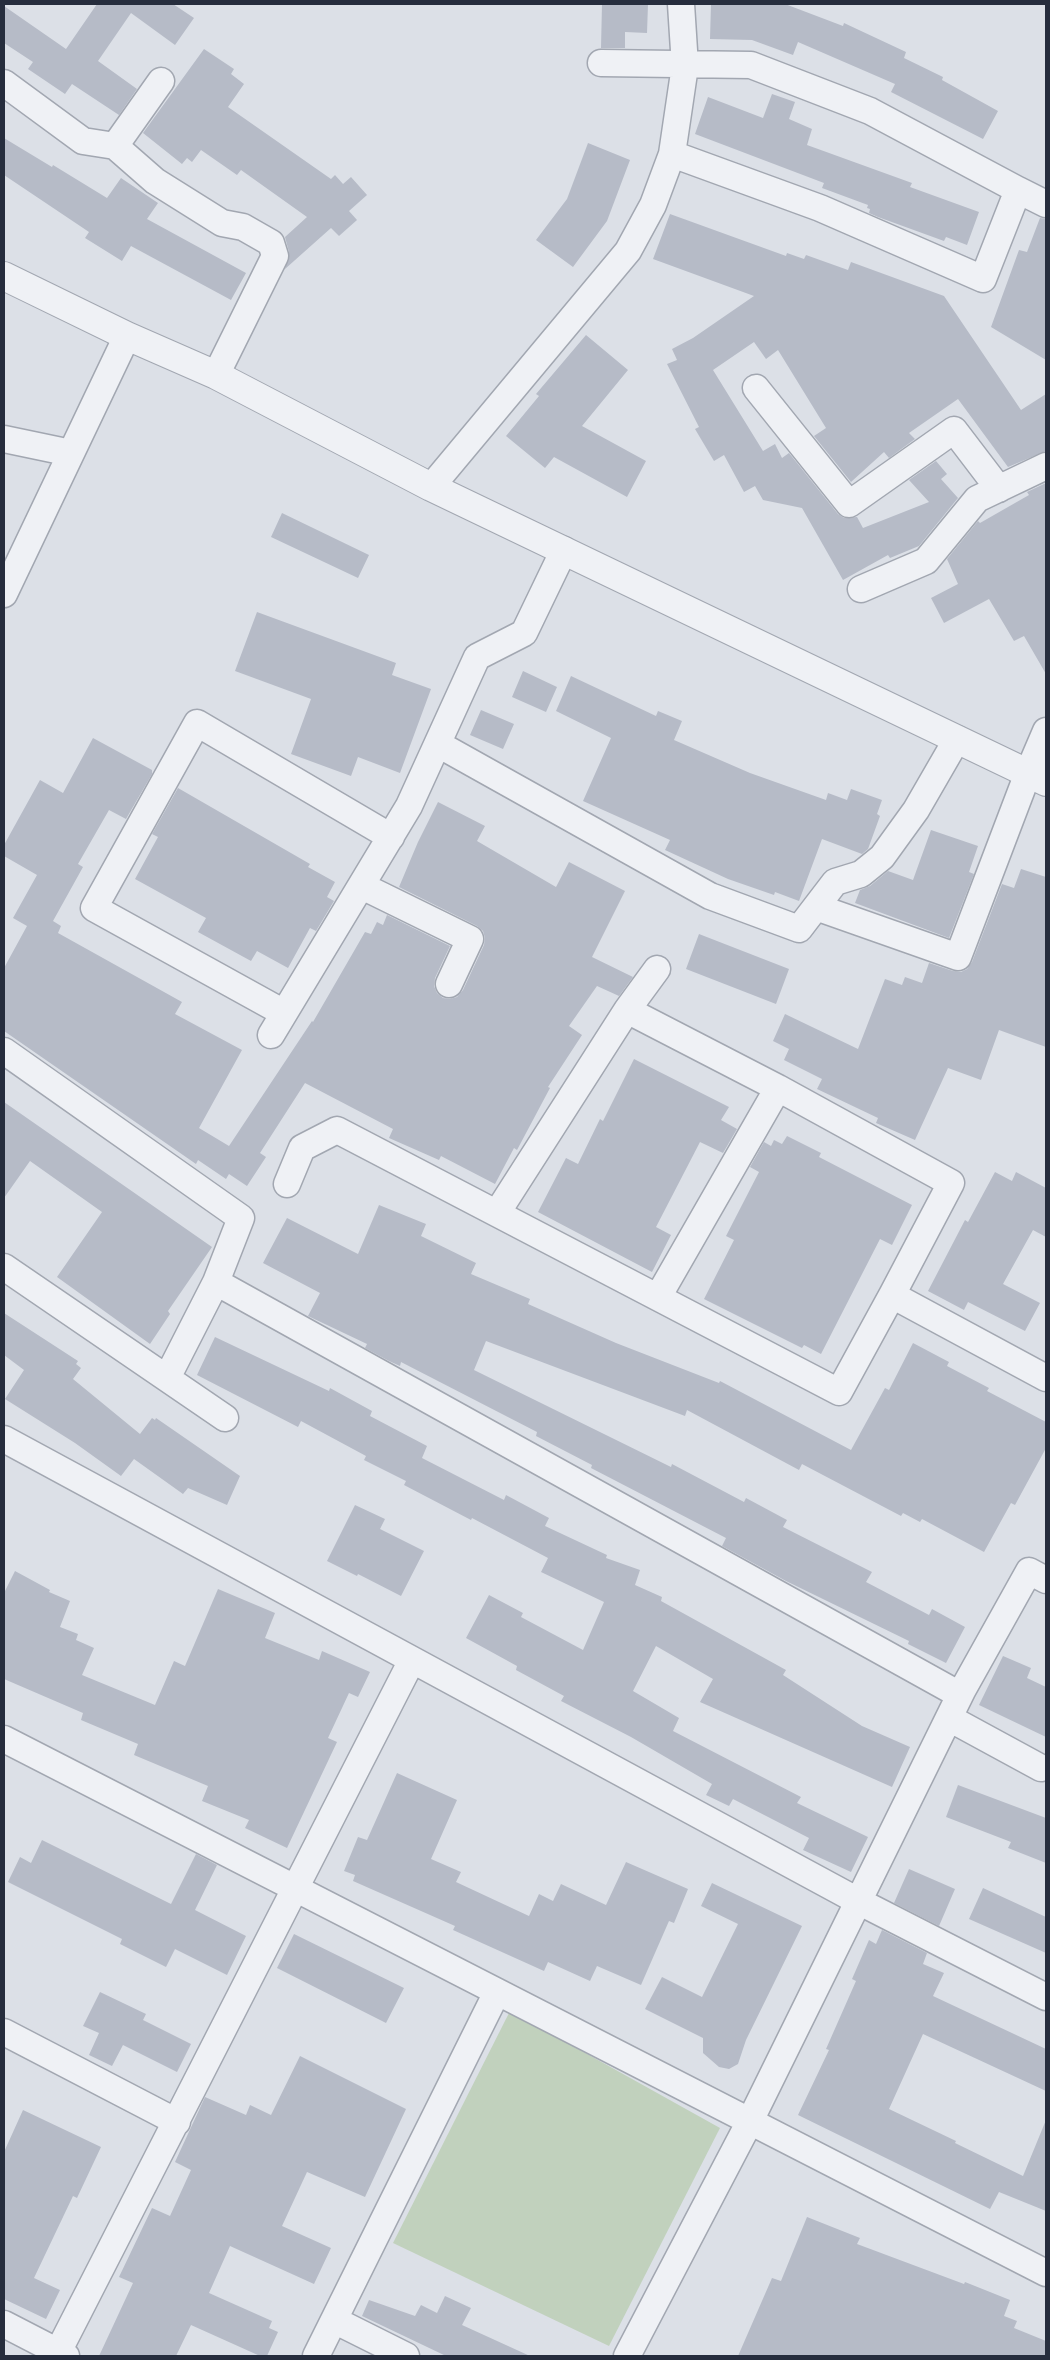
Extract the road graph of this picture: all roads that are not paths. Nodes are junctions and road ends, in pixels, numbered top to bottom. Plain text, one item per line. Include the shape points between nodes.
1 (681, 4) edge
2 (601, 63) dead end
3 (685, 66) junction
4 (161, 81) dead end
5 (4, 83) edge
6 (115, 146) junction
7 (672, 154) junction
8 (1018, 190) junction
9 (1046, 204) edge
10 (4, 276) edge
11 (127, 336) junction
12 (216, 375) junction
13 (756, 388) dead end
14 (4, 439) edge
15 (71, 453) junction
16 (1046, 466) edge
17 (431, 487) junction
18 (999, 489) junction
19 (564, 550) junction
20 (861, 589) dead end
21 (4, 594) edge
22 (1046, 732) edge
23 (957, 739) junction
24 (438, 744) junction
25 (1037, 777) edge
26 (390, 837) junction
27 (362, 886) junction
28 (816, 906) junction
29 (657, 969) dead end
30 (449, 984) dead end
31 (627, 1010) junction
32 (284, 1013) junction
33 (271, 1035) dead end
34 (4, 1051) edge
35 (778, 1088) junction
36 (287, 1184) dead end
37 (497, 1213) junction
38 (4, 1267) edge
39 (216, 1282) junction
40 (892, 1294) junction
41 (658, 1296) junction
42 (1043, 1369) edge
43 (167, 1378) junction
44 (225, 1418) dead end
45 (4, 1439) edge
46 (1046, 1580) edge
47 (412, 1660) junction
48 (954, 1706) junction
49 (4, 1739) edge
50 (1041, 1768) dead end
51 (297, 1889) junction
52 (858, 1902) junction
53 (497, 1992) junction
54 (1046, 1997) edge
55 (4, 2032) edge
56 (750, 2121) junction
57 (176, 2122) junction
58 (1046, 2273) edge
59 (334, 2320) junction
60 (4, 2324) edge
61 (62, 2354) edge
62 (629, 2355) edge
63 (316, 2356) edge
64 (406, 2356) edge

1 - 3 street
2 - 3 street
3 - 7 street
3 - 8 street via 751,65 870,111
4 - 6 street
5 - 6 street via 83,141
6 - 12 street via 155,181 222,223 243,227 271,244 275,256
7 - 8 street via 820,208 983,280
7 - 17 street via 653,205 628,251
8 - 9 street
10 - 11 street
11 - 12 street
11 - 15 street
12 - 17 street
13 - 18 street via 849,504 954,430
14 - 15 street
15 - 21 street
16 - 18 street
17 - 19 street
18 - 20 street via 977,499 926,561
19 - 23 street
19 - 24 street via 524,633 477,657
22 - 25 street
23 - 25 street
23 - 28 street via 916,810 882,857 860,874 835,882
24 - 26 street via 409,806
24 - 28 street via 710,896 799,929
25 - 28 street via 958,957
26 - 27 street
26 - 32 street via 197,723 94,908
27 - 30 street via 470,939
27 - 32 street
29 - 31 street
31 - 35 street
31 - 37 street
32 - 33 street
34 - 39 street via 241,1218
35 - 40 street via 951,1183
35 - 41 street
36 - 37 street via 302,1148 337,1130
37 - 41 street
38 - 43 street
39 - 43 street
39 - 48 street
40 - 41 street via 839,1392
40 - 42 street
43 - 44 street
45 - 47 street
46 - 48 street via 1029,1571
47 - 51 street
47 - 52 street
48 - 50 street
48 - 52 street
49 - 51 street
51 - 53 street
51 - 57 street
52 - 54 street
52 - 56 street
53 - 56 street
53 - 59 street
55 - 57 street
56 - 58 street
56 - 62 street
57 - 61 street
59 - 63 street
59 - 64 street
60 - 61 street

